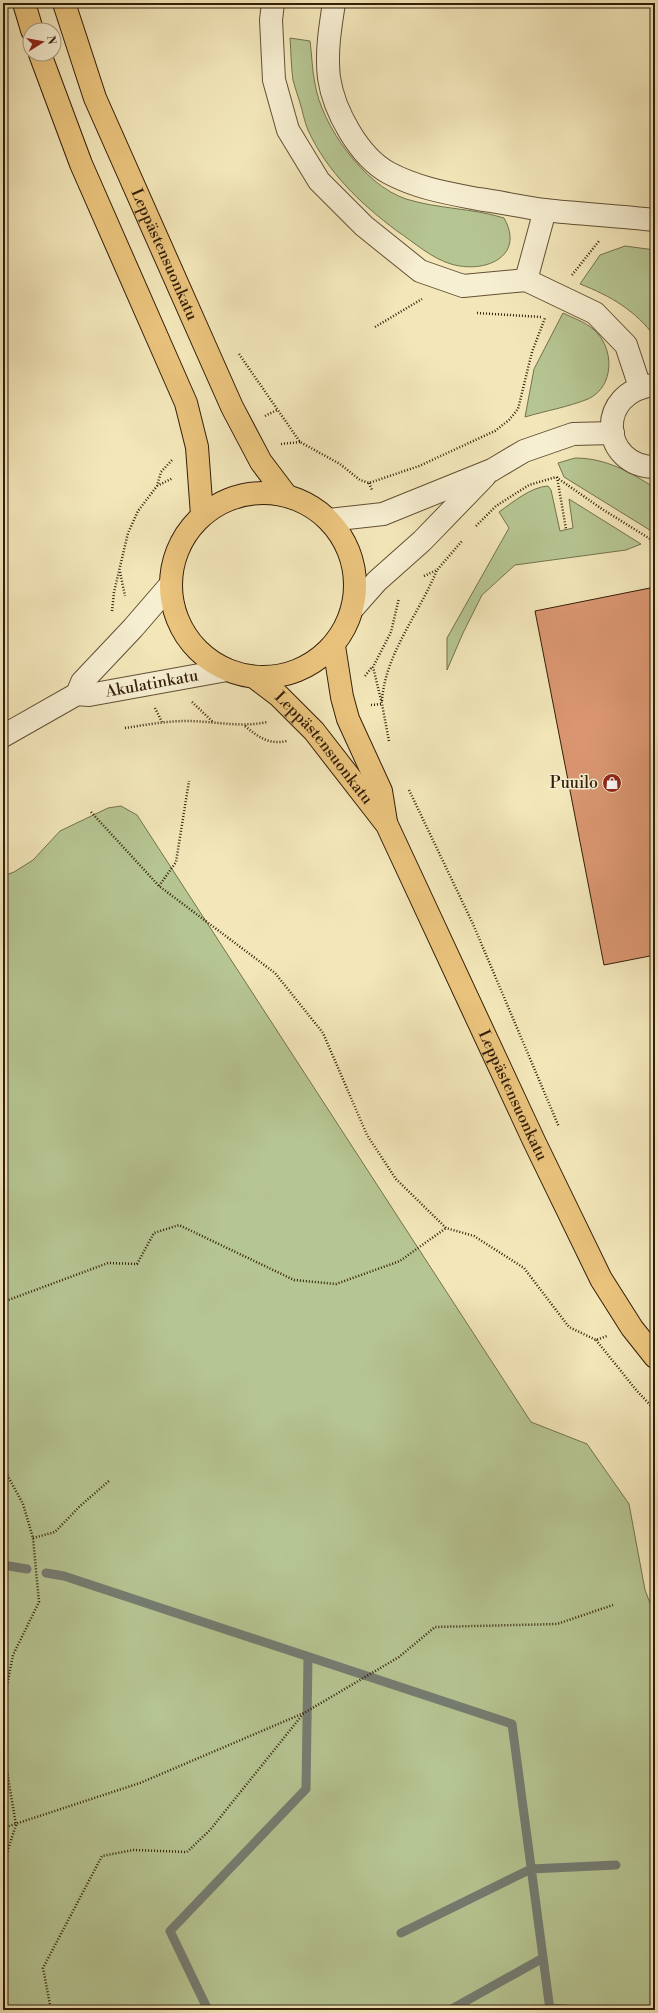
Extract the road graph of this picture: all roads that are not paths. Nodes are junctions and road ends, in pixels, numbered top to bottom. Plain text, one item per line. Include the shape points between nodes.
1 (24, 3) edge
2 (64, 3) edge
3 (273, 3) edge
4 (334, 3) edge
5 (30, 22) edge
6 (43, 62) edge
7 (545, 210) junction
8 (655, 220) edge
9 (526, 280) junction
10 (648, 386) edge
11 (613, 433) junction
12 (655, 467) edge
13 (492, 470) junction
14 (286, 495) junction
15 (202, 515) junction
16 (329, 520) junction
17 (170, 584) junction
18 (354, 607) junction
19 (334, 646) junction
20 (227, 670) junction
21 (254, 677) junction
22 (78, 694) junction
23 (3, 736) edge
24 (387, 825) junction
25 (655, 1357) edge

1 - 5 main road
2 - 14 main road, Leppästensuonkatu via 95,98 232,407 260,462
3 - 9 street via 271,20 274,80 288,130 319,181 364,226 420,271 463,286
4 - 7 street via 327,51 329,79 348,130 365,153 387,172 418,187
6 - 15 main road via 81,164 186,403 199,462
7 - 8 street
7 - 9 street
9 - 10 street via 595,312 626,345
10 - 11 street via 626,395 616,408 612,422
11 - 12 street via 620,451 632,462
11 - 13 street via 573,434 524,451
13 - 16 street via 383,514
13 - 18 street via 422,541 376,581
14 - 15 main road via 264,492 241,495 220,503
14 - 16 main road via 309,504
15 - 17 main road via 185,535 174,558
16 - 18 main road via 343,538 353,560 356,583
17 - 20 main road via 174,610 185,634 203,656
17 - 22 street, Akulatinkatu via 82,682
18 - 19 main road via 346,627
19 - 21 main road via 317,661 298,671 276,677
19 - 24 main road, Leppästensuonkatu via 348,719 381,791
20 - 21 main road
20 - 22 street, Akulatinkatu
21 - 24 main road, Leppästensuonkatu via 279,696 314,730
22 - 23 street, Akulatinkatu
24 - 25 main road, Leppästensuonkatu via 530,1134 598,1272 632,1328

